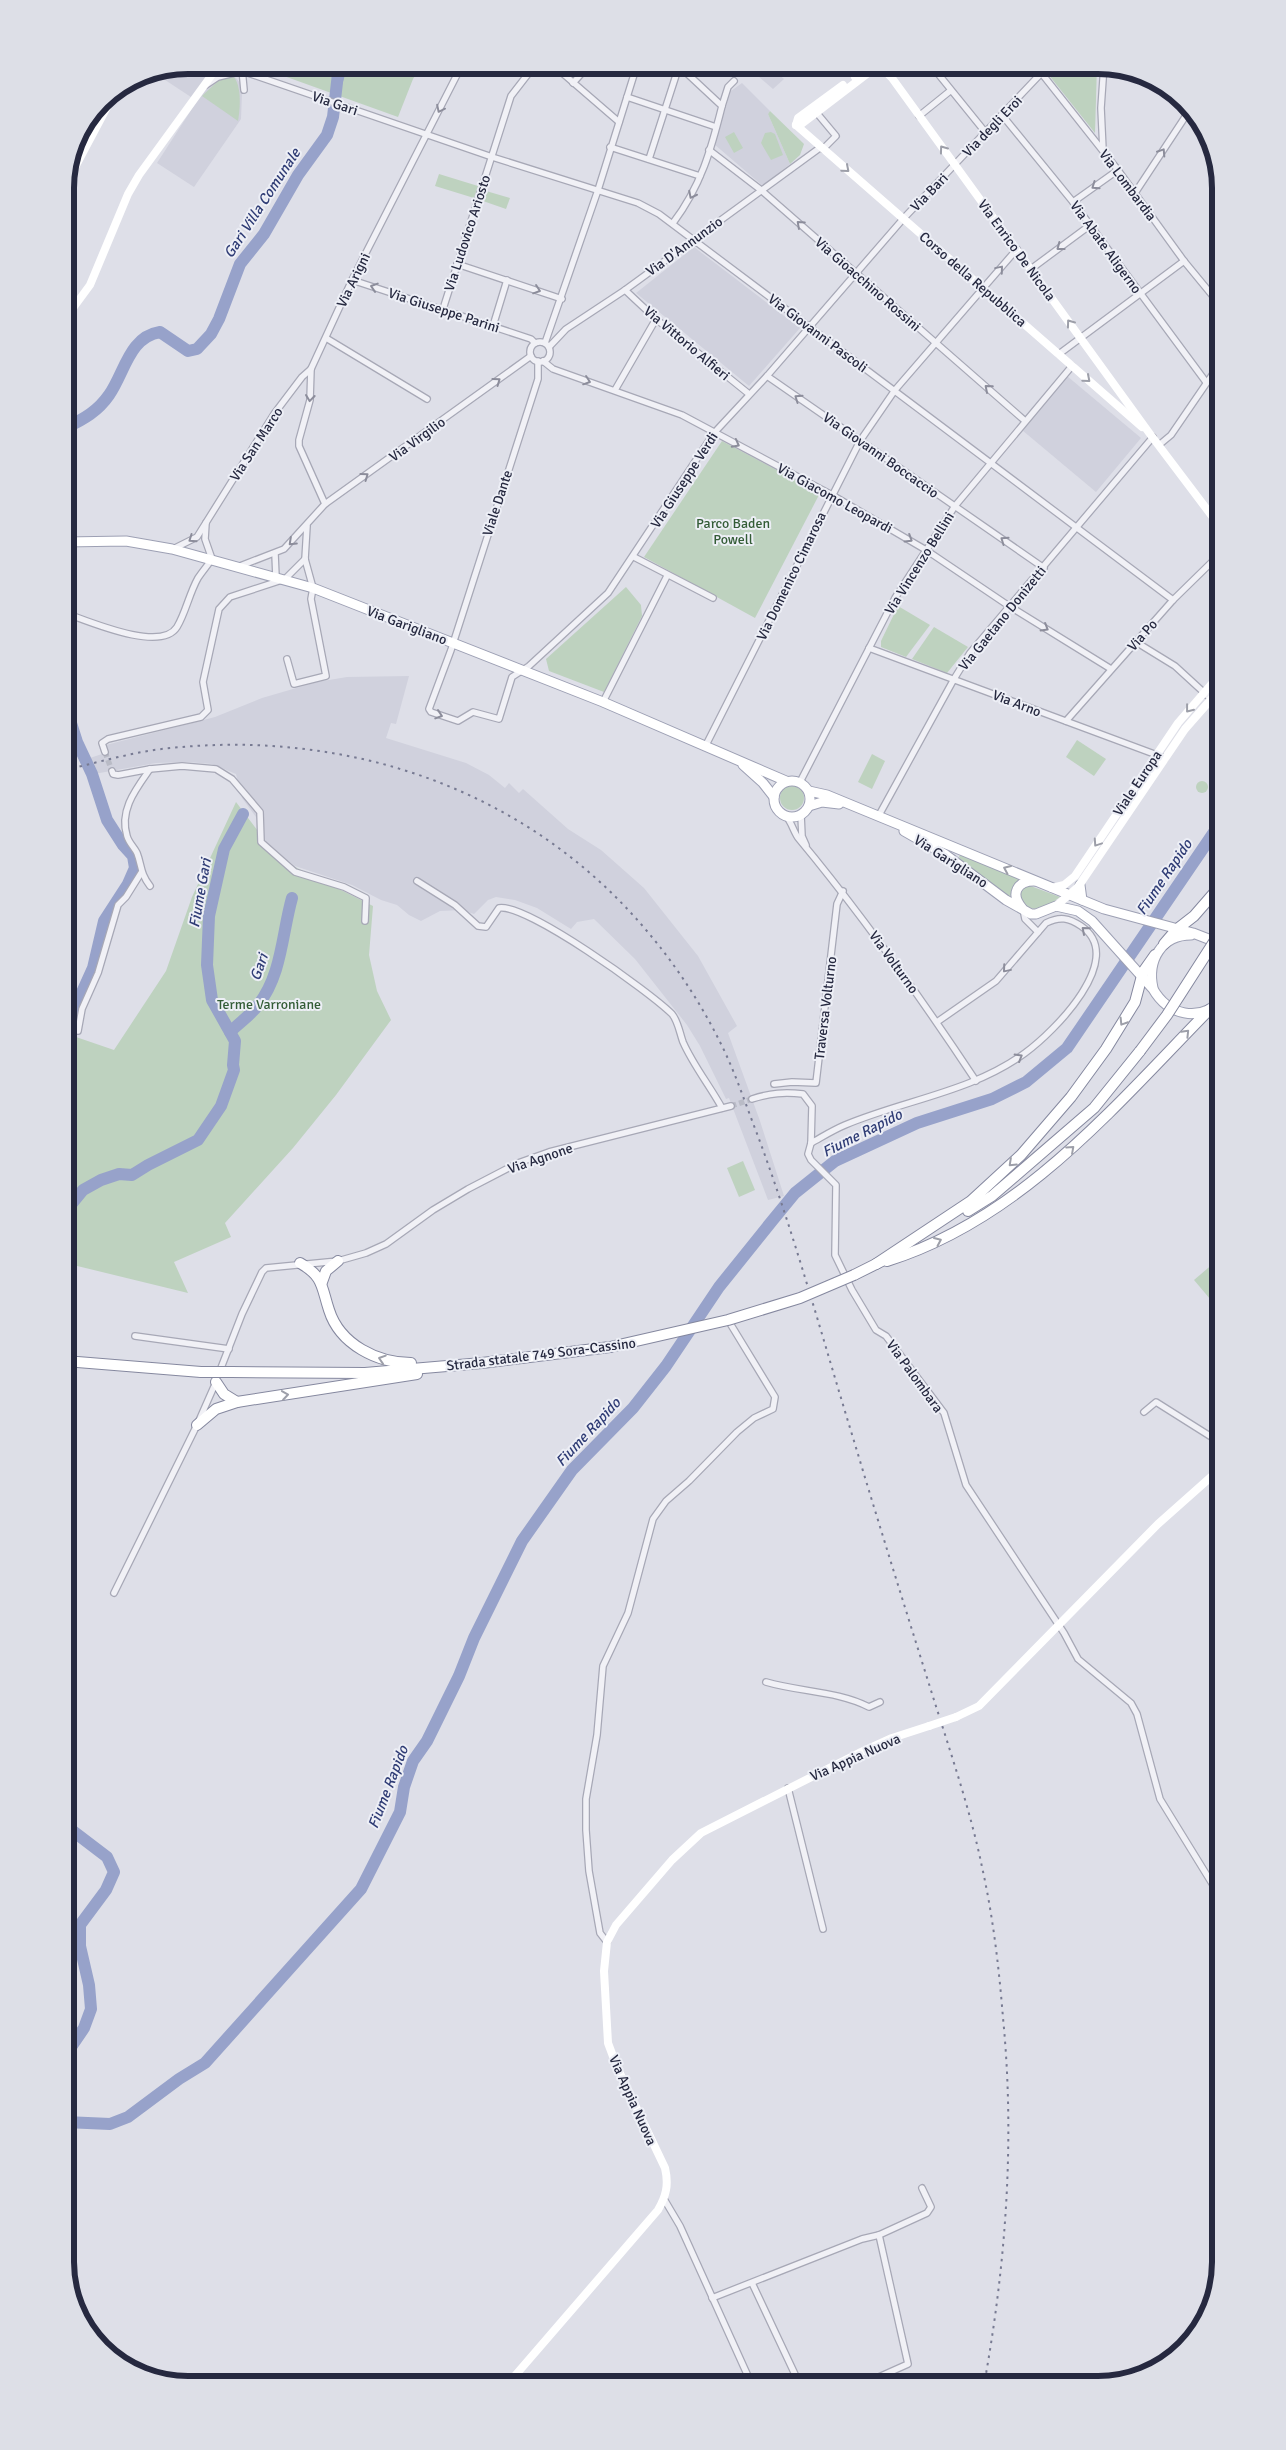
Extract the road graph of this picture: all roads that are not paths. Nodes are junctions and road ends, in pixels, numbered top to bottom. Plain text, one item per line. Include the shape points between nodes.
1 (212, 74) edge
2 (225, 74) edge
3 (240, 74) edge
4 (255, 74) edge
5 (458, 74) edge
6 (528, 74) edge
7 (563, 74) edge
8 (581, 74) edge
9 (634, 74) edge
10 (676, 74) edge
11 (688, 74) edge
12 (858, 74) edge
13 (860, 74) edge
14 (889, 74) edge
15 (938, 74) edge
16 (1042, 74) joint
17 (1103, 74) edge
18 (734, 81) dead end
19 (573, 83) junction
20 (202, 88) junction
21 (244, 90) dead end
22 (950, 91) junction
23 (627, 97) junction
24 (722, 106) junction
25 (107, 107) edge
26 (664, 109) junction
27 (816, 112) junction
28 (1002, 115) junction
29 (1186, 115) edge
30 (919, 116) junction
31 (618, 122) junction
32 (796, 125) junction
33 (716, 127) junction
34 (986, 133) junction
35 (428, 134) junction
36 (610, 147) junction
37 (822, 148) junction
38 (709, 150) junction
39 (1103, 151) junction
40 (492, 157) junction
41 (649, 159) junction
42 (77, 164) edge
43 (955, 165) junction
44 (1118, 170) junction
45 (700, 176) junction
46 (598, 190) junction
47 (761, 190) junction
48 (1135, 193) junction
49 (1073, 202) junction
50 (903, 219) junction
51 (673, 222) junction
52 (1089, 226) junction
53 (694, 240) junction
54 (1016, 250) junction
55 (1184, 262) junction
56 (458, 264) junction
57 (1031, 269) junction
58 (856, 274) junction
59 (352, 280) junction
60 (507, 280) junction
61 (984, 289) junction
62 (625, 290) junction
63 (1140, 294) junction
64 (1212, 295) edge
65 (562, 298) junction
66 (74, 307) edge
67 (443, 309) junction
68 (656, 319) junction
69 (493, 326) junction
70 (810, 327) junction
71 (326, 338) junction
72 (1081, 338) junction
73 (935, 342) junction
74 (535, 343) junction
75 (547, 345) junction
76 (1059, 354) junction
77 (531, 356) junction
78 (541, 361) junction
79 (1072, 366) junction
80 (311, 369) junction
81 (1212, 374) edge
82 (767, 376) junction
83 (1206, 382) junction
84 (615, 390) junction
85 (895, 390) junction
86 (749, 394) junction
87 (1124, 398) junction
88 (428, 399) dead end
89 (1117, 405) junction
90 (1024, 420) junction
91 (714, 433) junction
92 (1151, 435) junction
93 (860, 441) junction
94 (1159, 445) junction
95 (992, 463) junction
96 (832, 495) junction
97 (326, 504) junction
98 (955, 506) junction
99 (1212, 516) edge
100 (206, 523) junction
101 (307, 526) junction
102 (1076, 528) junction
103 (74, 542) edge
104 (172, 549) junction
105 (926, 550) junction
106 (275, 554) junction
107 (634, 557) junction
108 (212, 559) junction
109 (305, 559) junction
110 (1212, 562) edge
111 (240, 566) junction
112 (1044, 568) junction
113 (667, 576) junction
114 (280, 578) junction
115 (313, 588) junction
116 (713, 598) dead end
117 (1173, 600) junction
118 (1009, 606) junction
119 (74, 616) edge
120 (1136, 642) junction
121 (451, 646) junction
122 (868, 648) junction
123 (287, 659) dead end
124 (1111, 668) junction
125 (523, 671) junction
126 (954, 679) junction
127 (1212, 682) edge
128 (1203, 691) junction
129 (1211, 699) joint
130 (602, 702) junction
131 (1066, 721) junction
132 (706, 745) junction
133 (105, 752) dead end
134 (1156, 754) junction
135 (1165, 758) junction
136 (735, 759) junction
137 (150, 768) junction
138 (112, 771) dead end
139 (786, 781) junction
140 (800, 782) junction
141 (809, 790) junction
142 (774, 797) junction
143 (849, 805) junction
144 (809, 806) junction
145 (801, 815) junction
146 (786, 816) junction
147 (878, 817) junction
148 (807, 847) junction
149 (141, 873) junction
150 (417, 881) dead end
151 (1034, 881) junction
152 (1080, 885) junction
153 (150, 886) dead end
154 (1052, 888) junction
155 (843, 891) junction
156 (1212, 895) edge
157 (1070, 896) junction
158 (1006, 900) junction
159 (1082, 900) junction
160 (1056, 906) junction
161 (1022, 908) junction
162 (1026, 919) junction
163 (365, 921) dead end
164 (1173, 929) junction
165 (1038, 932) junction
166 (1201, 936) junction
167 (1212, 941) edge
168 (1164, 944) junction
169 (1212, 944) edge
170 (1155, 955) junction
171 (1139, 974) junction
172 (1153, 989) junction
173 (1212, 1009) edge
174 (1212, 1011) edge
175 (937, 1022) junction
176 (78, 1031) dead end
177 (976, 1081) junction
178 (774, 1084) dead end
179 (752, 1099) tunnel mouth
180 (731, 1106) tunnel mouth
181 (722, 1108) junction
182 (811, 1143) junction
183 (338, 1260) junction
184 (300, 1263) junction
185 (876, 1264) junction
186 (322, 1282) junction
187 (728, 1320) junction
188 (135, 1336) dead end
189 (228, 1349) junction
190 (74, 1363) edge
191 (482, 1363) junction
192 (216, 1382) junction
193 (237, 1402) junction
194 (1144, 1412) dead end
195 (197, 1426) junction
196 (1212, 1437) edge
197 (1212, 1476) edge
198 (114, 1593) dead end
199 (1058, 1624) junction
200 (766, 1682) dead end
201 (880, 1702) dead end
202 (788, 1788) junction
203 (1212, 1883) edge
204 (823, 1929) dead end
205 (608, 1942) junction
206 (922, 2188) dead end
207 (664, 2199) junction
208 (879, 2235) junction
209 (752, 2284) junction
210 (712, 2298) junction
211 (515, 2376) edge
212 (748, 2376) edge
213 (796, 2376) edge
214 (881, 2376) edge

1 - 20 street
2 - 20 street
3 - 21 street
4 - 35 street, Via Gari
5 -> 35 street, Via Arigni
6 - 40 street, Via Ludovico Ariosto via 511,96
7 - 19 street
8 - 19 street
9 - 23 street
10 - 26 street
11 - 24 street
12 - 32 street via 798,118
13 - 27 street
14 - 30 street, Via Enrico De Nicola
15 - 22 street
16 - 28 street, Via degli Eroi
16 - 39 street, Via Lombardia
17 - 39 street
18 - 24 street via 728,87
19 - 31 street
20 - 66 street via 136,182 90,285
22 - 30 street
22 - 34 street
23 - 26 street
23 - 31 street
24 - 33 street
25 - 42 street
26 - 33 street
26 - 41 street
27 - 32 street
27 - 37 street via 836,136
28 - 34 street, Via degli Eroi
28 - 49 street, Via Abate Aligerno
48 -> 29 street
43 -> 30 street, Via Enrico De Nicola
31 - 36 street
32 - 37 street, Corso della Repubblica
33 - 38 street
34 - 43 street, Via degli Eroi
35 - 40 street, Via Giovanni Pascoli
35 - 59 street, Via Arigni
36 - 41 street
36 - 46 street
37 - 47 street, Via D'Annunzio
37 -> 50 street, Corso della Repubblica
38 - 45 street
38 - 47 street, Via Gioacchino Rossini
39 - 44 street, Via Lombardia
40 - 46 street, Via Giovanni Pascoli
40 - 56 street, Via Ludovico Ariosto
41 - 45 street
43 - 50 street, Via Bari
43 - 54 street, Via Enrico De Nicola
44 - 48 street, Via Lombardia
44 -> 49 street
45 -> 51 street via 692,196
46 - 51 street, Via Giovanni Pascoli via 638,203
46 - 65 street
47 - 53 street, Via D'Annunzio
58 -> 47 street, Via Gioacchino Rossini
48 - 55 street, Via Lombardia
49 - 52 street, Via Abate Aligerno
50 - 58 street, Via Giuseppe Verdi
50 - 61 street, Corso della Repubblica
51 - 53 street, Via Giovanni Pascoli
52 -> 57 street
52 - 63 street, Via Abate Aligerno
53 - 62 street, Via D'Annunzio
53 - 70 street, Via Giovanni Pascoli
54 - 57 street, Via Enrico De Nicola
61 -> 54 street, Via Domenico Cimarosa
55 - 63 street
55 - 64 street, Via Lombardia
56 - 60 street
56 - 67 street, Via Ludovico Ariosto
72 -> 57 street, Via Enrico De Nicola
58 - 70 street, Via Giuseppe Verdi
58 - 73 street, Via Gioacchino Rossini
67 -> 59 street, Via Giuseppe Parini
59 - 71 street, Via Arigni
60 -> 65 street
60 - 69 street
61 - 73 street, Via Domenico Cimarosa
61 - 76 street, Corso della Repubblica
62 - 68 street, Via Vittorio Alfieri
62 - 75 street, Via D'Annunzio
63 - 72 street
63 - 83 street, Via Abate Aligerno
65 - 75 street
67 - 69 street, Via Giuseppe Parini
68 - 84 street
68 - 86 street, Via Vittorio Alfieri
69 - 74 street, Via Giuseppe Parini
70 - 82 street, Via Giuseppe Verdi
70 - 85 street, Via Giovanni Pascoli
71 - 80 street, Via Arigni
71 - 88 street
72 - 76 street
72 - 87 street, Via Enrico De Nicola
73 - 85 street, Via Domenico Cimarosa
90 -> 73 street, Via Gioacchino Rossini
74 - 75 street
74 - 77 street via 530,349
75 - 78 street via 548,357
76 - 79 street, Corso della Repubblica
77 - 78 street
97 -> 77 street, Via Virgilio
78 -> 84 street, Via Giacomo Leopardi via 553,369
78 - 121 street, Viale Dante via 538,379
79 -> 89 street, Corso della Repubblica
79 - 90 street, Via Vincenzo Bellini
80 -> 97 street, Via Arigni via 310,400 298,440
80 - 100 street, Via San Marco via 274,414
81 - 83 street
82 - 86 street, Via Giuseppe Verdi
93 -> 82 street, Via Giovanni Boccaccio
83 - 94 street via 1171,435
84 - 91 street, Via Giacomo Leopardi via 682,415
85 - 93 street, Via Domenico Cimarosa
85 - 95 street, Via Giovanni Pascoli
86 - 91 street, Via Giuseppe Verdi
87 - 89 street
87 - 92 street, Via Enrico De Nicola
89 - 92 street, Corso della Repubblica
90 - 95 street, Via Vincenzo Bellini
91 -> 96 street, Via Giacomo Leopardi
91 - 107 street, Via Giuseppe Verdi
92 - 94 street
92 - 102 street, Via Gaetano Donizetti
93 - 96 street, Via Domenico Cimarosa
93 - 98 street, Via Giovanni Boccaccio
94 - 99 street
95 - 98 street, Via Vincenzo Bellini
95 - 102 street, Via Giovanni Pascoli
96 -> 105 street, Via Giacomo Leopardi
96 - 132 street, Via Domenico Cimarosa
97 - 101 street, Via Virgilio
98 - 105 street, Via Vincenzo Bellini
112 -> 98 street, Via Giovanni Boccaccio
100 -> 104 street, Via San Marco via 197,537
100 - 108 street via 205,539
101 -> 106 street, Via Virgilio
101 - 109 street
102 - 112 street, Via Gaetano Donizetti
102 - 117 street, Via Giovanni Pascoli
103 - 104 main road, Via Garigliano via 126,541
104 - 108 main road, Via Garigliano
105 - 118 street, Via Giacomo Leopardi
105 - 122 street, Via Vincenzo Bellini
106 - 111 street, Via Virgilio
106 - 114 street
107 - 113 street
107 - 125 street, Via Giuseppe Verdi via 608,593
108 - 111 main road, Via Garigliano
108 - 119 street via 198,579 176,629 160,638 134,636
109 - 114 street
109 - 115 street
110 - 117 street, Via Po
111 - 114 main road, Via Garigliano
112 - 118 street, Via Gaetano Donizetti
113 - 116 street
113 - 130 street
114 - 115 main road, Via Garigliano
114 - 133 street via 230,597 219,609 203,682 208,710 201,717 108,739 102,743
115 - 121 main road, Via Garigliano
115 - 123 street via 311,600 326,676 294,684
117 - 120 street, Via Po
118 -> 124 street, Via Giacomo Leopardi
118 - 126 street, Via Gaetano Donizetti via 970,653
120 - 124 street, Via Po
120 - 128 street via 1175,666
121 - 125 main road, Via Garigliano
121 -> 125 street, Viale Dante via 429,709 431,712 458,721 474,712 498,719 512,677
122 - 126 street, Via Arno
122 - 140 street, Via Vincenzo Bellini
124 - 131 street, Via Po
125 - 130 main road, Via Garigliano
126 - 131 street, Via Arno
126 - 147 street, Via Gaetano Donizetti
127 - 128 street, Viale Europa
128 - 129 street
128 -> 134 street, Viale Europa
129 - 135 street, Viale Europa
130 - 132 main road, Via Garigliano
131 - 134 street, Via Arno
132 - 136 main road, Via Garigliano
134 - 135 street, Via Arno
134 -> 154 street, Viale Europa via 1075,876 1064,885
135 - 152 street, Viale Europa
136 - 139 main road, Via Garigliano
136 - 142 main road, Via Garigliano
137 - 138 street via 118,775
137 - 149 street via 134,792 124,824
137 - 163 street via 216,769 232,779 260,812 261,842 295,872 366,898
139 - 140 main road, Via Garigliano
139 - 142 main road via 778,787
140 - 141 main road, Via Garigliano
141 - 143 main road, Via Garigliano
141 - 144 main road
142 - 146 main road, Via Garigliano via 777,809
143 - 144 main road, Via Garigliano via 822,802
143 - 147 main road, Via Garigliano
144 - 145 main road
145 - 146 main road
145 - 148 street, Via Volturno via 802,836
146 - 148 street, Via Volturno
151 -> 147 main road, Via Garigliano
147 - 158 main road, Via Garigliano via 946,855
148 - 155 street, Via Volturno
149 - 153 street
149 - 176 street via 118,905 98,973 82,1009
150 - 181 street via 455,905 478,926 486,927 499,908 512,908 579,945 636,985 673,1016 684,1044
151 - 154 main road, Via Garigliano
151 - 161 main road via 1019,886 1016,901
152 - 157 street, Viale Europa
152 - 159 main road
154 - 157 main road, Via Garigliano
155 - 175 street, Via Volturno
155 - 178 street, Traversa Volturno via 837,904 816,1083
156 - 164 highway via 1194,916
157 - 159 main road, Via Garigliano
157 - 160 street, Viale Europa
158 - 161 main road, Via Garigliano
158 - 162 street
159 - 164 main road, Via Garigliano
160 - 161 main road, Via Garigliano via 1036,914
160 - 171 main road via 1078,911 1092,922
161 - 162 street
162 - 165 street
164 - 166 main road, Via Garigliano
164 - 168 highway
165 -> 175 street via 996,981
177 -> 165 street via 1024,1054 1049,1032 1070,1008 1097,963 1095,940 1075,922 1055,918
166 - 167 main road
166 - 168 main road via 1185,935
168 - 170 main road
169 - 185 highway, Strada statale 749 Sora-Cassino, bridge via 1167,1016 1094,1108 992,1196
170 - 171 highway
170 - 172 main road via 1150,978
171 - 172 main road
171 -> 185 highway via 1135,1002 1106,1049 1071,1097 1021,1155 971,1201
172 - 173 main road via 1166,1006 1176,1012 1199,1013
185 -> 174 highway via 943,1239 1013,1197 1088,1133
175 - 177 street, Via Volturno
177 - 182 street via 845,1125
179 - 182 street, Via Palombara via 775,1092 803,1094 812,1106
180 - 181 street, Via Agnone
181 - 183 street, Via Agnone via 549,1152 518,1163 433,1210 386,1244
182 - 199 street, Via Palombara via 808,1154 811,1160 836,1186 835,1255 852,1290 876,1330 886,1336 944,1413 966,1485
183 - 184 street, Via Agnone
183 - 186 highway via 326,1271
184 - 186 highway via 315,1272
184 - 189 street, Via Agnone via 266,1268 262,1272
185 - 187 highway, Strada statale 749 Sora-Cassino, bridge via 800,1298
191 -> 186 highway via 403,1363 382,1360 362,1351 345,1335 329,1312
187 - 191 highway, Strada statale 749 Sora-Cassino, bridge via 610,1347
187 - 205 street via 775,1397 773,1409 754,1418 737,1432 666,1501 654,1519 628,1612 603,1666 597,1734 586,1799 586,1830 589,1871 600,1933
188 - 189 street
189 - 192 street
190 - 191 highway, Strada statale 749 Sora-Cassino, bridge via 201,1372 365,1373
193 -> 191 highway
192 - 193 highway via 224,1394
192 - 195 street
193 - 195 highway via 216,1409
194 - 196 street via 1156,1402
195 - 198 street
197 - 199 street via 1158,1524
199 - 202 street, Via Appia Nuova, bridge via 978,1706 956,1717 892,1738
199 - 203 street, Via Palombara via 1078,1659 1131,1703 1137,1714 1160,1798
200 - 201 street via 852,1699 869,1707
202 - 204 street
202 - 205 street, Via Appia Nuova via 717,1823 690,1841 625,1914
205 - 207 street, Via Appia Nuova via 604,1971 608,2043 665,2168 667,2184
206 - 208 street via 931,2207 927,2213
207 - 210 street
207 - 211 street via 658,2210
208 - 209 street
208 - 214 street via 908,2364
209 - 210 street
209 - 213 street
210 - 212 street

